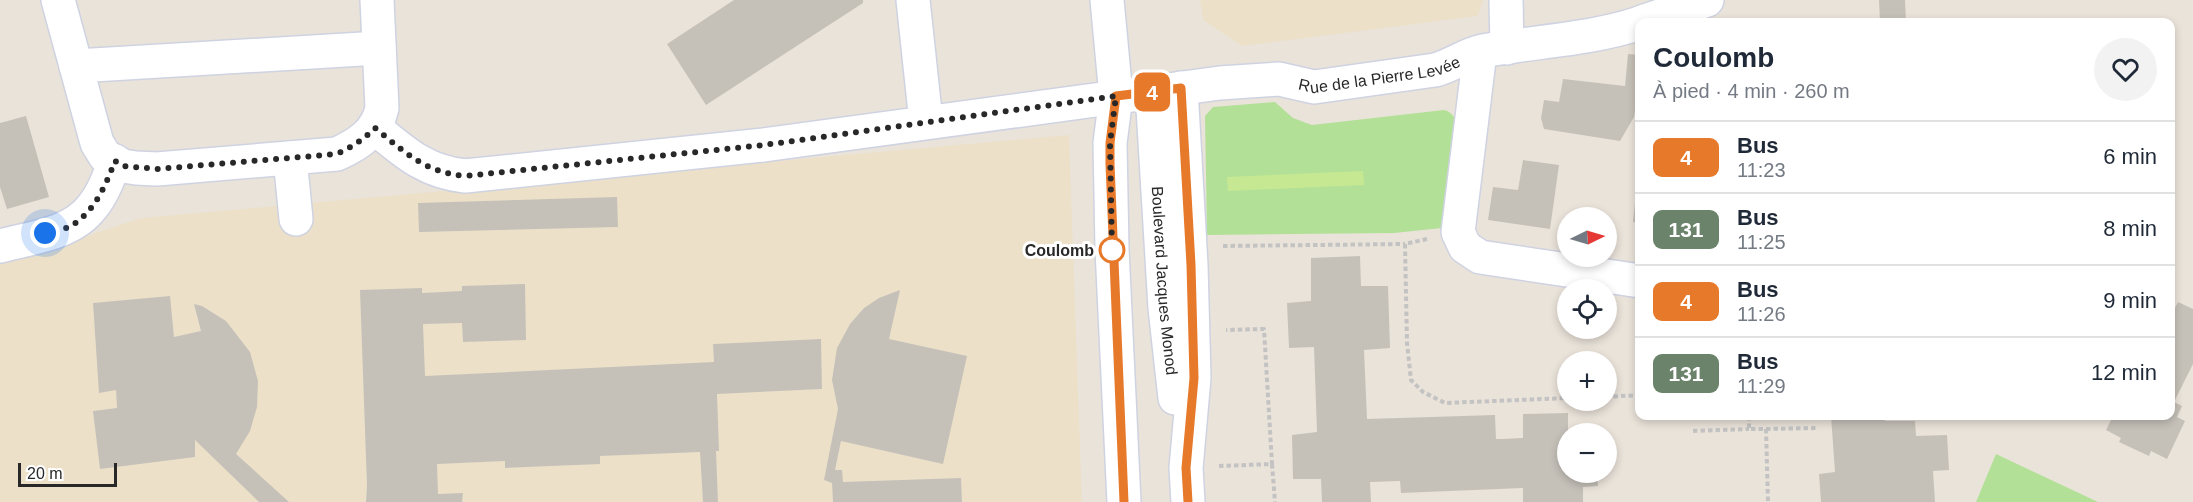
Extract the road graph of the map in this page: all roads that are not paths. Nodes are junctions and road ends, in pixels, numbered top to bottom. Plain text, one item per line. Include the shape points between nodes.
1 (58, 0) edge
2 (377, 0) edge
3 (914, 0) edge
4 (1107, 0) edge
5 (1506, 0) edge
6 (1707, 0) edge
7 (1655, 18) edge
8 (1635, 24) edge
9 (379, 48) junction
10 (1493, 50) junction
11 (76, 66) junction
12 (1166, 90) junction
13 (1116, 96) junction
14 (926, 122) junction
15 (375, 128) junction
16 (290, 158) junction
17 (115, 161) junction
18 (296, 219) dead end
19 (0, 246) edge
20 (1635, 280) edge
21 (1186, 468) junction
22 (1124, 502) edge
23 (1188, 502) edge

1 - 11 street
2 - 9 street
3 - 14 street
4 - 13 street
5 - 10 street
6 - 7 street, Rue de la Pierre Levée
8 - 10 street, Rue de la Pierre Levée
9 - 11 street
9 - 15 street via 382,108
10 - 12 street, Rue de la Pierre Levée via 1435,70 1314,87 1268,78
10 - 20 street via 1458,232 1465,247 1480,257
11 - 17 street via 97,143 105,156
12 - 13 street, Rue de la Pierre Levée
12 - 21 street, Boulevard Jacques Monod via 1165,308
12 - 21 street via 1190,247 1194,378
13 - 14 street, Rue de la Pierre Levée
13 - 22 street via 1110,143 1112,249
14 - 15 street, Rue de la Pierre Levée via 764,145 465,176 429,168
15 - 16 street via 337,154
16 - 17 street via 157,169 123,166
16 - 18 street
17 - 19 street via 92,209 68,227
21 - 23 street

